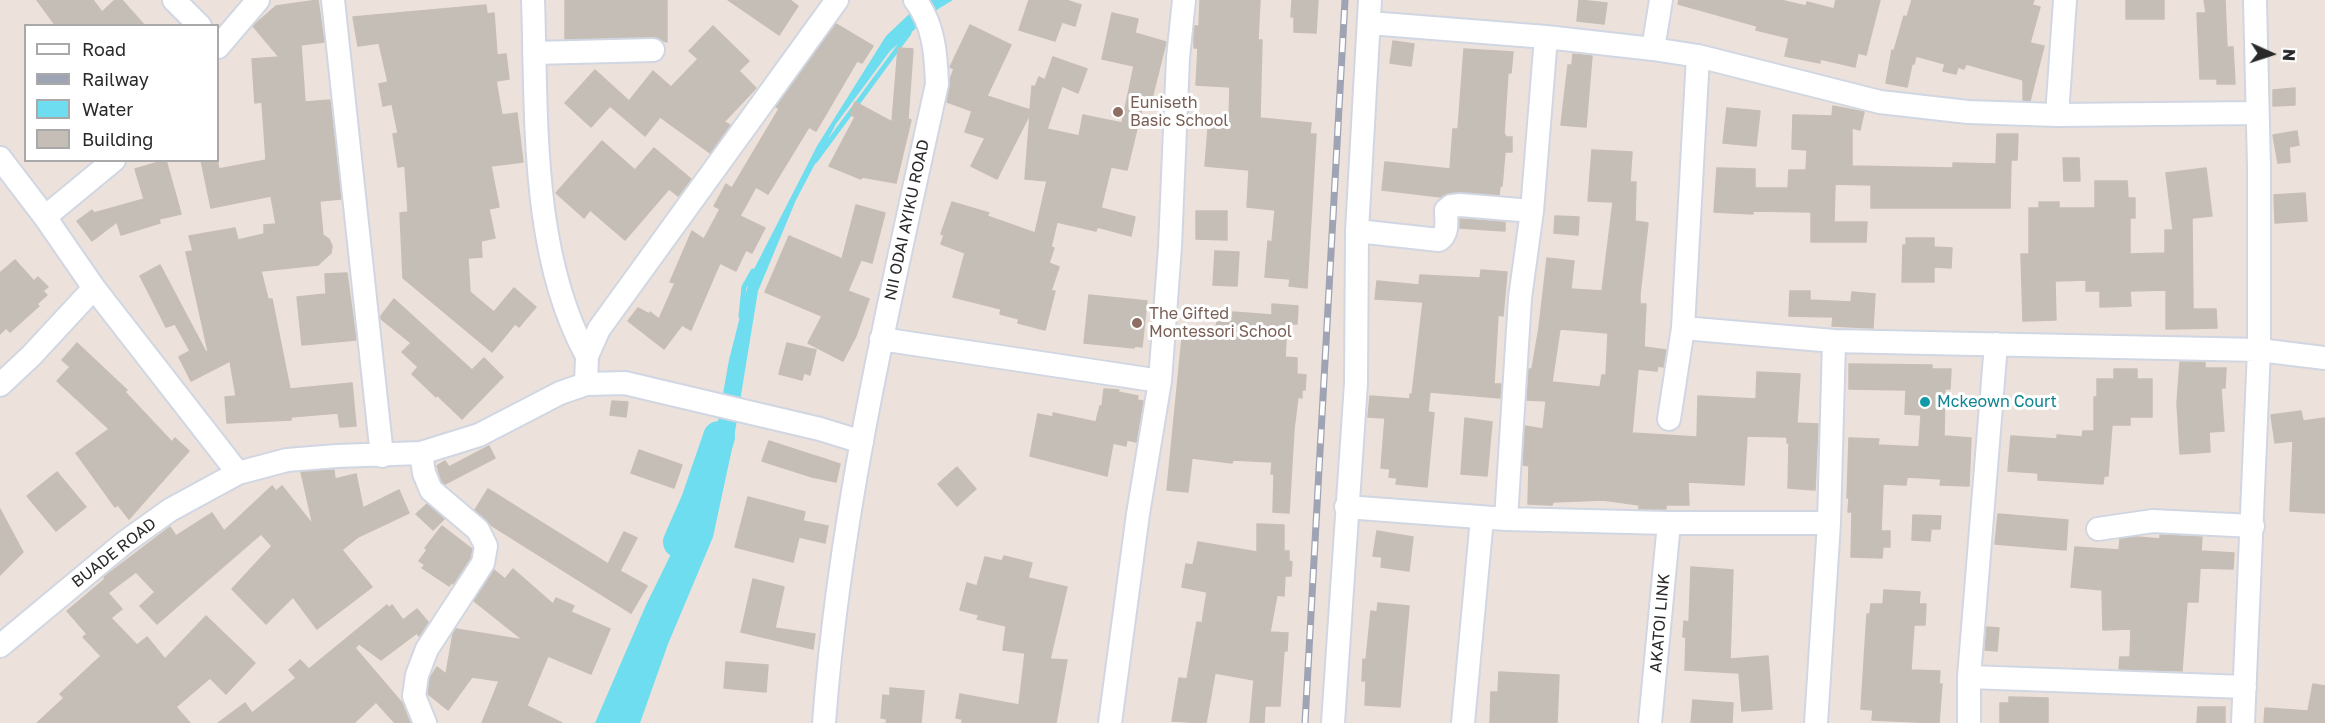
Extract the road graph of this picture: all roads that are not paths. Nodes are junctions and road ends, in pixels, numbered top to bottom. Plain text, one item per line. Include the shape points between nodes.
1 (174, 0) edge
2 (258, 0) edge
3 (333, 0) edge
4 (532, 0) edge
5 (837, 0) edge
6 (915, 0) edge
7 (1184, 0) edge
8 (1370, 0) edge
9 (1661, 0) edge
10 (2065, 0) edge
11 (2255, 0) edge
12 (1368, 23) junction
13 (199, 24) edge
14 (1546, 37) junction
15 (219, 43) edge
16 (1653, 49) junction
17 (653, 50) dead end
18 (534, 53) junction
19 (1698, 56) junction
20 (2257, 113) junction
21 (2057, 116) junction
22 (0, 158) edge
23 (112, 162) edge
24 (1532, 211) junction
25 (45, 217) junction
26 (1357, 231) junction
27 (94, 288) junction
28 (1683, 328) junction
29 (881, 339) junction
30 (1834, 341) junction
31 (1996, 344) junction
32 (2259, 350) junction
33 (587, 356) junction
34 (2325, 358) edge
35 (1160, 381) junction
36 (586, 384) junction
37 (0, 385) edge
38 (1669, 419) dead end
39 (862, 442) junction
40 (420, 453) junction
41 (382, 456) junction
42 (238, 473) junction
43 (1346, 507) junction
44 (1482, 518) junction
45 (1506, 519) junction
46 (1669, 523) junction
47 (1828, 523) junction
48 (2253, 526) junction
49 (2098, 529) dead end
50 (0, 646) edge
51 (1968, 677) junction
52 (2245, 687) junction
53 (425, 723) edge
54 (824, 723) edge
55 (1110, 723) edge
56 (1333, 723) edge
57 (1463, 723) edge
58 (1650, 723) edge
59 (1816, 723) edge
60 (1969, 723) edge
61 (2243, 723) edge

1 - 13 street
2 - 15 street
3 - 41 street
4 - 18 street
5 - 33 street via 599,329
6 - 29 street, NII ODAI AYIKU ROAD via 930,29 937,84
7 - 35 street
8 - 12 street
9 - 16 street
10 - 21 street
11 - 20 street
12 - 14 street
12 - 26 street
14 - 16 street
14 - 24 street
16 - 19 street
17 - 18 street
18 - 33 street via 544,222 555,278 573,332
19 - 21 street via 1880,102 1968,112
19 - 28 street
20 - 21 street
20 - 32 street
22 - 25 street
23 - 25 street
24 - 26 street via 1451,206 1446,210 1446,230 1439,240
24 - 45 street via 1520,298
25 - 27 street
26 - 43 street via 1356,383
27 - 37 street
27 - 42 street
28 - 30 street
28 - 38 street
29 - 35 street
29 - 39 street, NII ODAI AYIKU ROAD
30 - 31 street
30 - 47 street
31 - 32 street
31 - 51 street
32 - 34 street
32 - 48 street
33 - 36 street
35 - 55 street
36 - 39 street via 625,384
36 - 40 street, BUADE ROAD via 560,393 479,435
39 - 54 street, NII ODAI AYIKU ROAD via 830,647
40 - 41 street, BUADE ROAD
40 - 53 street via 431,490 478,530 486,546 483,563 427,649 417,675 414,696
41 - 42 street, BUADE ROAD via 287,460
42 - 50 street, BUADE ROAD via 170,510
43 - 44 street
43 - 56 street
44 - 45 street
44 - 57 street
45 - 46 street
46 - 47 street
46 - 58 street, AKATOI LINK
47 - 59 street
48 - 49 street via 2153,521
48 - 52 street
51 - 52 street
51 - 60 street
52 - 61 street

